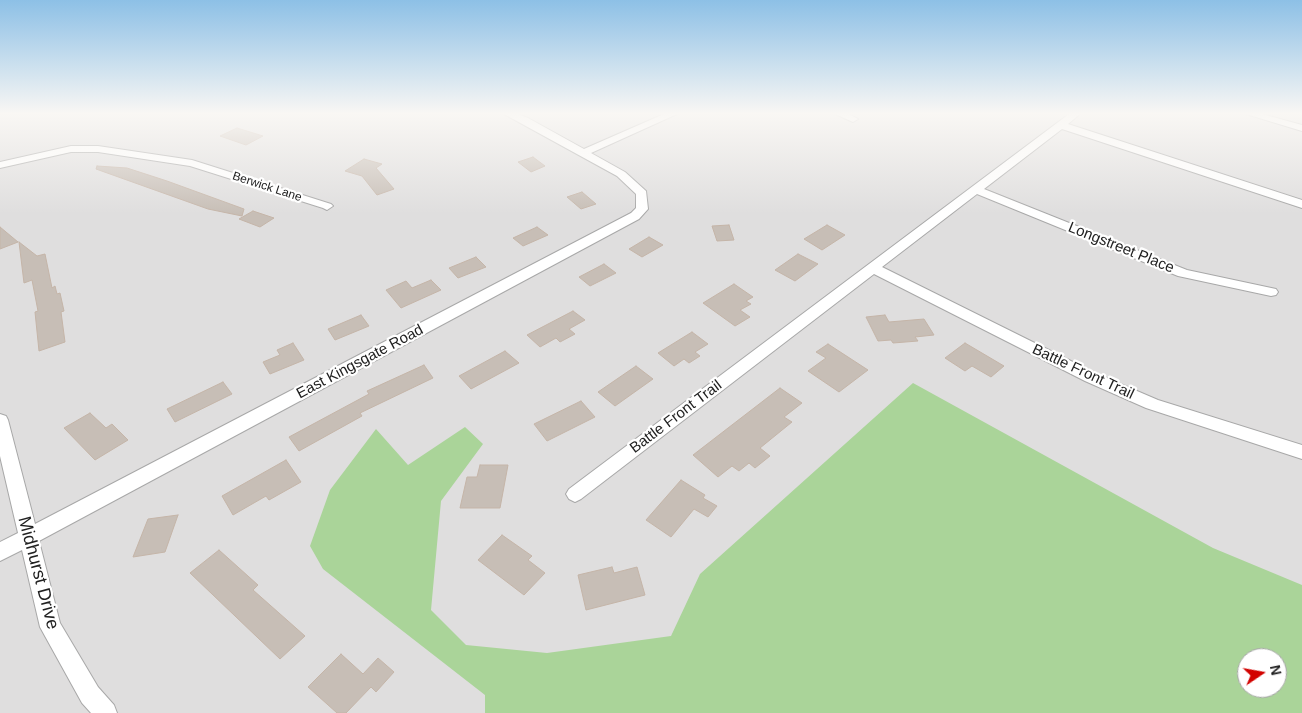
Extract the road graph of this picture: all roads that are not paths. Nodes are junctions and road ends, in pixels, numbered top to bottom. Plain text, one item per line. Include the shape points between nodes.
1 (575, 147) edge
2 (595, 147) edge
3 (1032, 147) edge
4 (1129, 147) edge
5 (584, 152) junction
6 (0, 165) edge
7 (976, 190) junction
8 (1302, 204) edge
9 (327, 206) dead end
10 (873, 268) junction
11 (1271, 292) dead end
12 (0, 420) edge
13 (1302, 452) edge
14 (575, 494) dead end
15 (27, 537) junction
16 (0, 552) edge
17 (106, 713) edge

1 - 5 street
2 - 5 street
3 - 7 street, Battle Front Trail
4 - 8 street
5 - 15 street, East Kingsgate Road via 621,174 642,193 642,209 635,216
6 - 9 street, Berwick Lane via 71,149 98,149 192,163
7 - 10 street, Battle Front Trail
7 - 11 street, Longstreet Place via 1183,273
10 - 13 street, Battle Front Trail via 1090,377 1152,404
10 - 14 street, Battle Front Trail
12 - 15 street, Midhurst Drive
15 - 16 street, East Kingsgate Road
15 - 17 street, Midhurst Drive via 50,627 90,696

